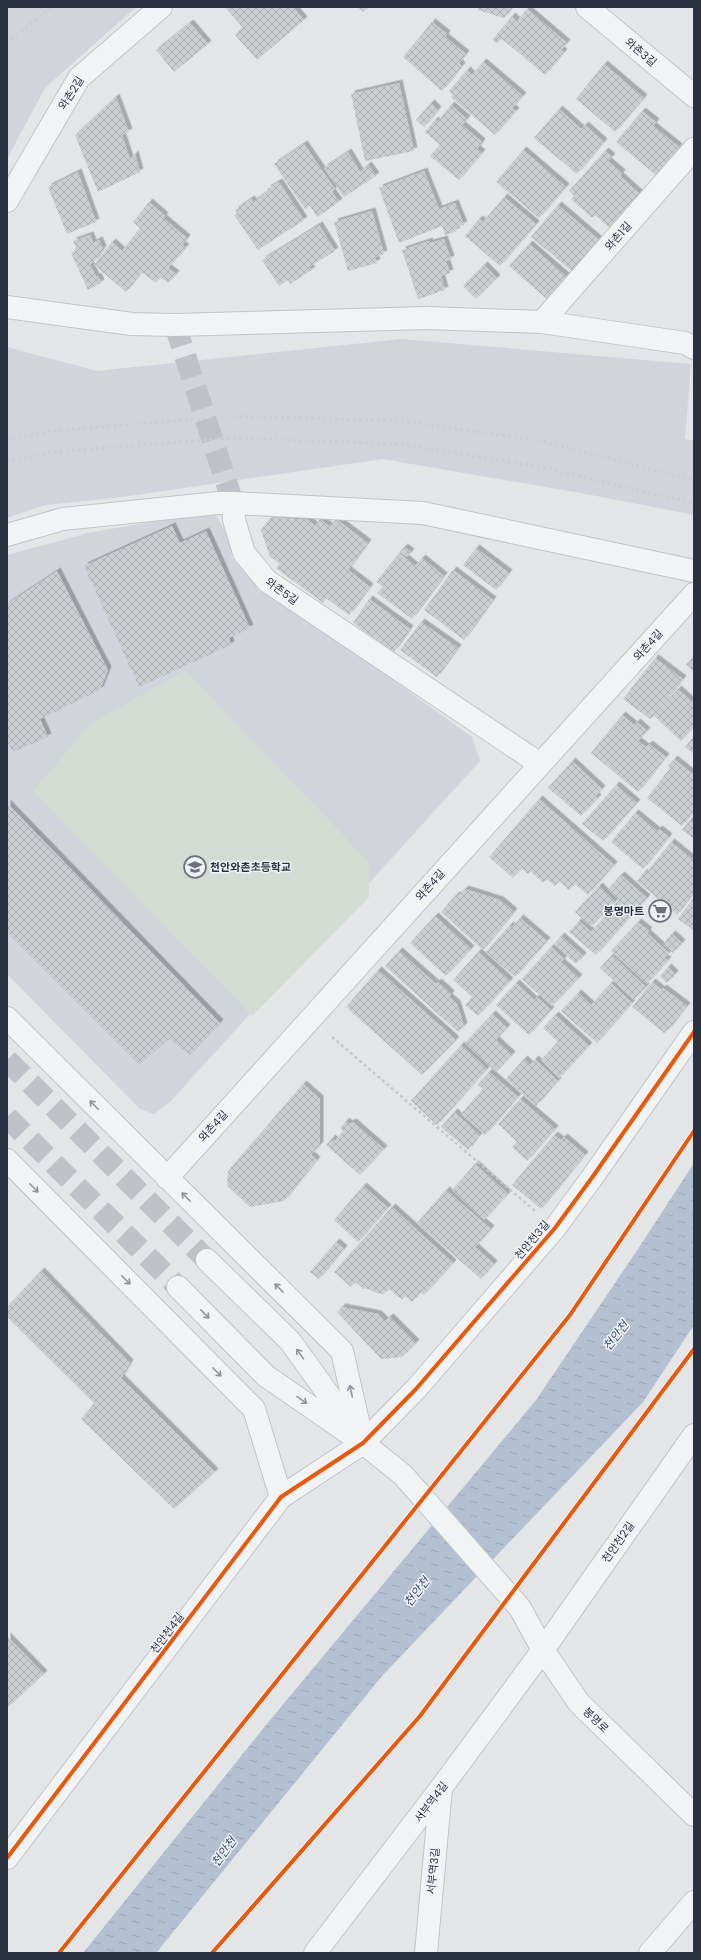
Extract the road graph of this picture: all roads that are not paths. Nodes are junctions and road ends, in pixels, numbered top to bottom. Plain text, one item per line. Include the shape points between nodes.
1 (161, 7) edge
2 (587, 7) edge
3 (694, 96) edge
4 (694, 149) edge
5 (7, 200) edge
6 (7, 307) edge
7 (542, 322) junction
8 (694, 348) edge
9 (233, 503) junction
10 (7, 535) edge
11 (694, 571) edge
12 (694, 594) edge
13 (540, 764) junction
14 (7, 1018) edge
15 (694, 1032) edge
16 (7, 1160) edge
17 (167, 1178) junction
18 (207, 1260) tunnel mouth
19 (178, 1287) tunnel mouth
20 (694, 1435) edge
21 (363, 1442) junction
22 (281, 1497) junction
23 (543, 1650) junction
24 (441, 1788) junction
25 (694, 1815) edge
26 (7, 1858) edge
27 (694, 1902) edge
28 (315, 1953) edge
29 (426, 1953) edge
30 (650, 1953) edge

1 - 5 street, 와촌2길 via 79,78
2 - 3 street, 와촌3길
4 - 7 street, 와촌1길
6 - 7 street via 132,324 427,318
7 - 8 street via 685,343
9 - 10 street via 63,519
9 - 11 street via 423,513
9 - 13 street, 와촌5길 via 234,520 244,554 266,581
12 - 13 street, 와촌4길
13 - 17 street, 와촌4길
17 -> 14 street
15 - 21 street, 천안천3길 via 555,1228 416,1390
16 -> 22 street via 254,1409
21 -> 17 street via 342,1351
21 -> 18 street via 290,1341
19 -> 21 street via 266,1376
20 - 23 street, 천안천2길
21 - 22 street, 천안천4길
21 - 23 street, 봉명로 via 403,1475 520,1608
22 - 26 street, 천안천4길
23 - 24 street, 서부역4길
23 - 25 street, 봉명로 via 579,1703
24 - 28 street, 서부역4길
24 - 29 street, 서부역3길
27 - 30 street

